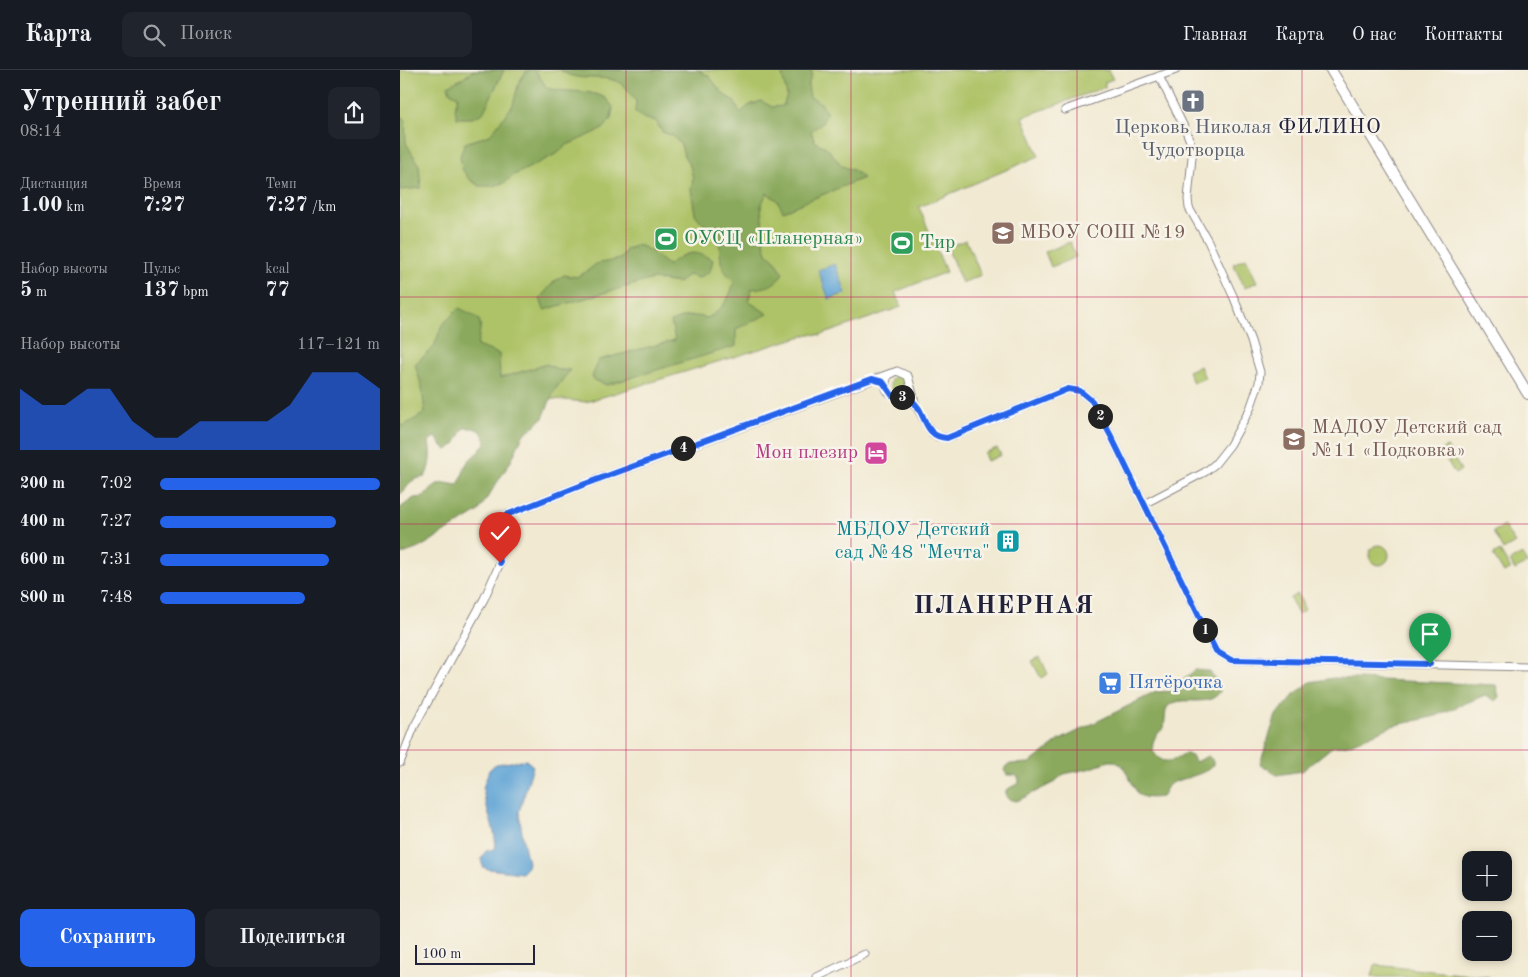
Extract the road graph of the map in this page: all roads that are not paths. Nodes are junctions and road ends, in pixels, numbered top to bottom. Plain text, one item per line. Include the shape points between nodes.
1 (1176, 70) edge
2 (1330, 70) edge
3 (1159, 76) junction
4 (1066, 110) dead end
5 (893, 372) junction
6 (872, 379) junction
7 (911, 383) junction
8 (885, 385) junction
9 (1528, 394) edge
10 (899, 397) junction
11 (916, 406) junction
12 (1144, 504) junction
13 (1528, 667) edge
14 (400, 763) edge
15 (865, 954) dead end
16 (817, 977) edge

1 - 3 street
2 - 9 main road
3 - 4 street
3 - 12 street via 1192,146 1190,208 1234,298 1260,372 1250,409 1215,464
5 - 6 street
5 - 7 street via 905,373
5 - 8 street
6 - 8 street
6 - 14 street via 501,517 495,522 500,563 414,727
7 - 10 street via 907,394
7 - 11 street
8 - 10 street via 892,395
10 - 11 street
11 - 12 street via 935,436 947,438 1068,389 1080,391 1092,401
12 - 13 street via 1216,651 1231,660
15 - 16 street

